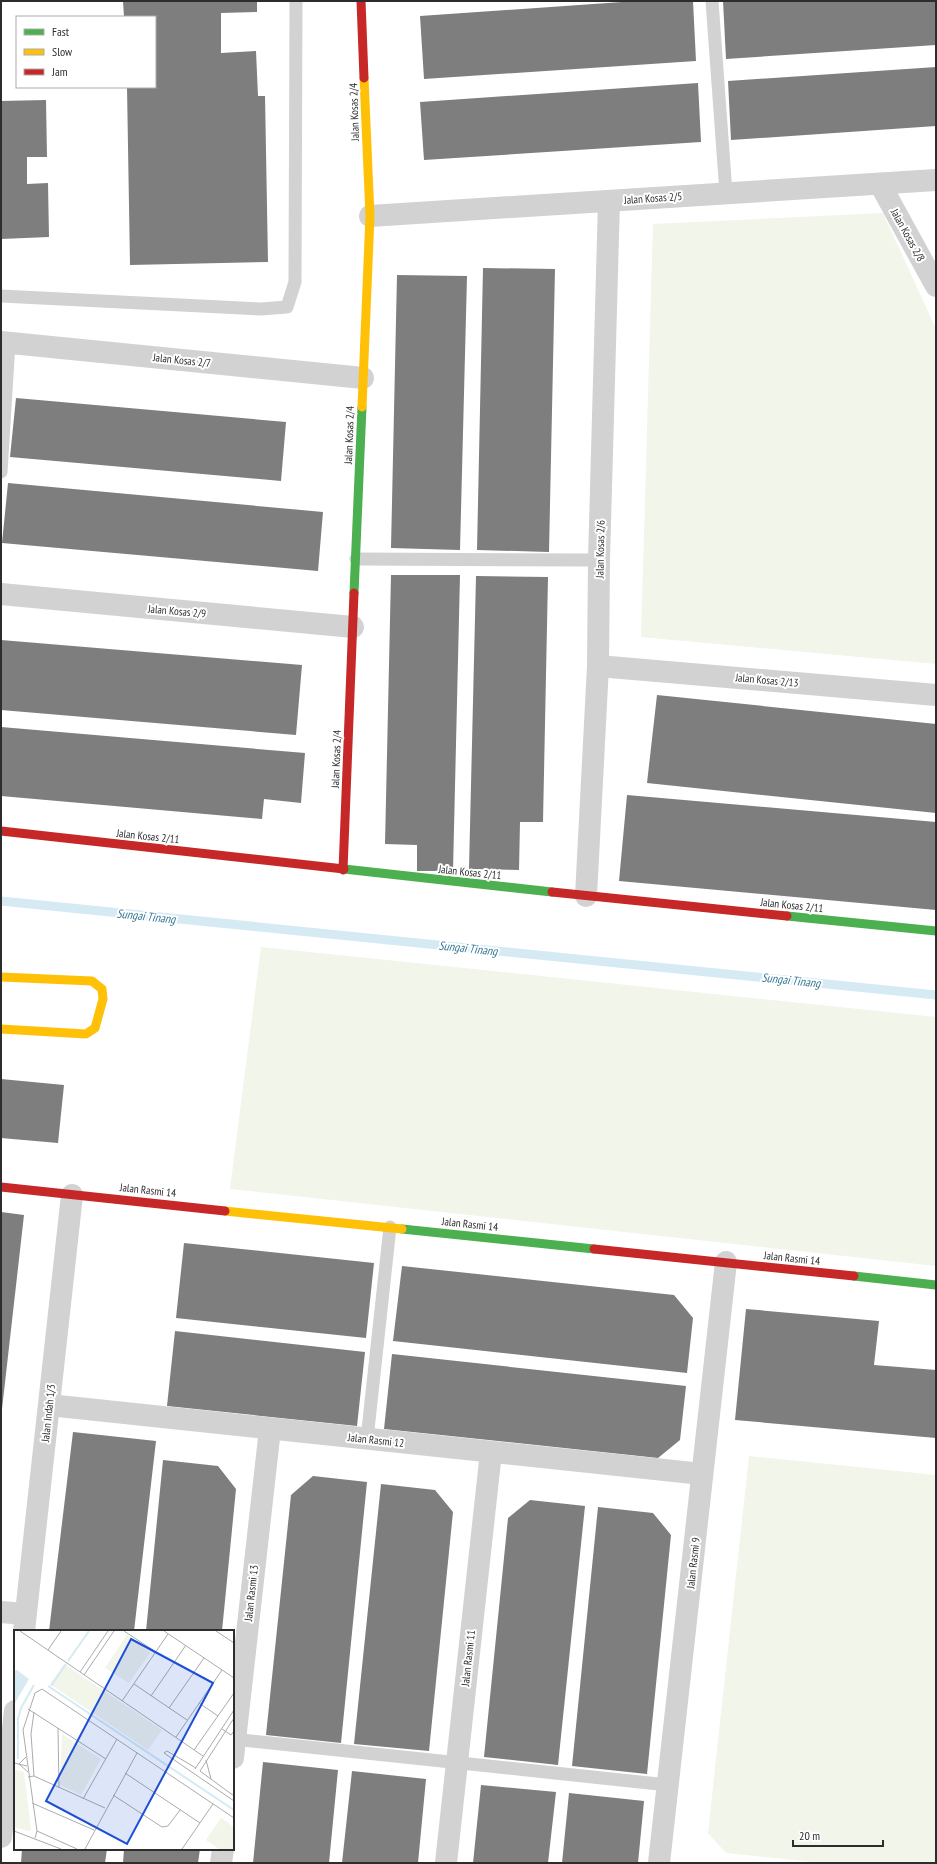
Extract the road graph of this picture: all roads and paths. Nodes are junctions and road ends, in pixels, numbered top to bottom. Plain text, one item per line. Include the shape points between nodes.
1 (296, 1) edge
2 (361, 1) edge
3 (712, 1) edge
4 (936, 180) edge
5 (880, 184) junction
6 (726, 193) junction
7 (610, 201) junction
8 (370, 216) junction
9 (936, 286) edge
10 (1, 296) edge
11 (5, 342) edge
12 (363, 378) junction
13 (1, 472) edge
14 (356, 559) junction
15 (599, 560) junction
16 (1, 594) edge
17 (353, 627) junction
18 (598, 666) junction
19 (936, 695) edge
20 (1, 831) edge
21 (343, 870) junction
22 (586, 896) junction
23 (936, 931) edge
24 (1, 977) edge
25 (1, 1029) edge
26 (1, 1187) edge
27 (72, 1195) junction
28 (390, 1227) junction
29 (726, 1262) junction
30 (936, 1286) edge
31 (49, 1405) junction
32 (270, 1428) junction
33 (367, 1439) junction
34 (491, 1452) junction
35 (702, 1474) junction
36 (1, 1612) edge
37 (25, 1622) edge
38 (14, 1725) edge
39 (234, 1746) edge
40 (457, 1762) junction
41 (668, 1785) junction
42 (1, 1838) edge
43 (223, 1850) edge
44 (221, 1863) edge
45 (446, 1863) edge
46 (659, 1863) edge

1 - 10 lane via 295,282 287,307 260,309
2 - 8 street, Jalan Kosas 2/4
3 - 6 lane
4 - 5 street, Jalan Kosas 2/5
5 - 6 street, Jalan Kosas 2/5
5 - 9 street, Jalan Kosas 2/8
6 - 7 street, Jalan Kosas 2/5
7 - 8 street, Jalan Kosas 2/5
7 - 15 street, Jalan Kosas 2/6
8 - 12 street, Jalan Kosas 2/4
11 - 12 street, Jalan Kosas 2/7
11 - 13 lane
12 - 14 street, Jalan Kosas 2/4
14 - 15 lane
14 - 17 street, Jalan Kosas 2/4
15 - 18 street, Jalan Kosas 2/6
16 - 17 street, Jalan Kosas 2/9
17 - 21 street, Jalan Kosas 2/4
18 - 19 street, Jalan Kosas 2/13
18 - 22 street, Jalan Kosas 2/6
20 - 21 street, Jalan Kosas 2/11
21 - 22 street, Jalan Kosas 2/11
22 - 23 street, Jalan Kosas 2/11
24 - 25 street via 92,981 102,989 103,999 95,1028 86,1034
26 - 27 street, Jalan Rasmi 14
27 - 28 street, Jalan Rasmi 14
27 - 31 street, Jalan Indah 1/3
28 - 29 street, Jalan Rasmi 14
28 - 33 lane
29 - 30 street, Jalan Rasmi 14
29 - 35 street, Jalan Rasmi 9
31 - 32 street, Jalan Rasmi 12
31 - 37 street, Jalan Indah 1/3
32 - 33 street, Jalan Rasmi 12
32 - 39 street, Jalan Rasmi 13
33 - 34 street, Jalan Rasmi 12
34 - 35 street, Jalan Rasmi 12
34 - 40 street, Jalan Rasmi 11
35 - 41 street, Jalan Rasmi 9
36 - 37 street
38 - 42 street
39 - 40 lane
40 - 41 lane
40 - 45 street, Jalan Rasmi 11
41 - 46 street, Jalan Rasmi 9
43 - 44 street

